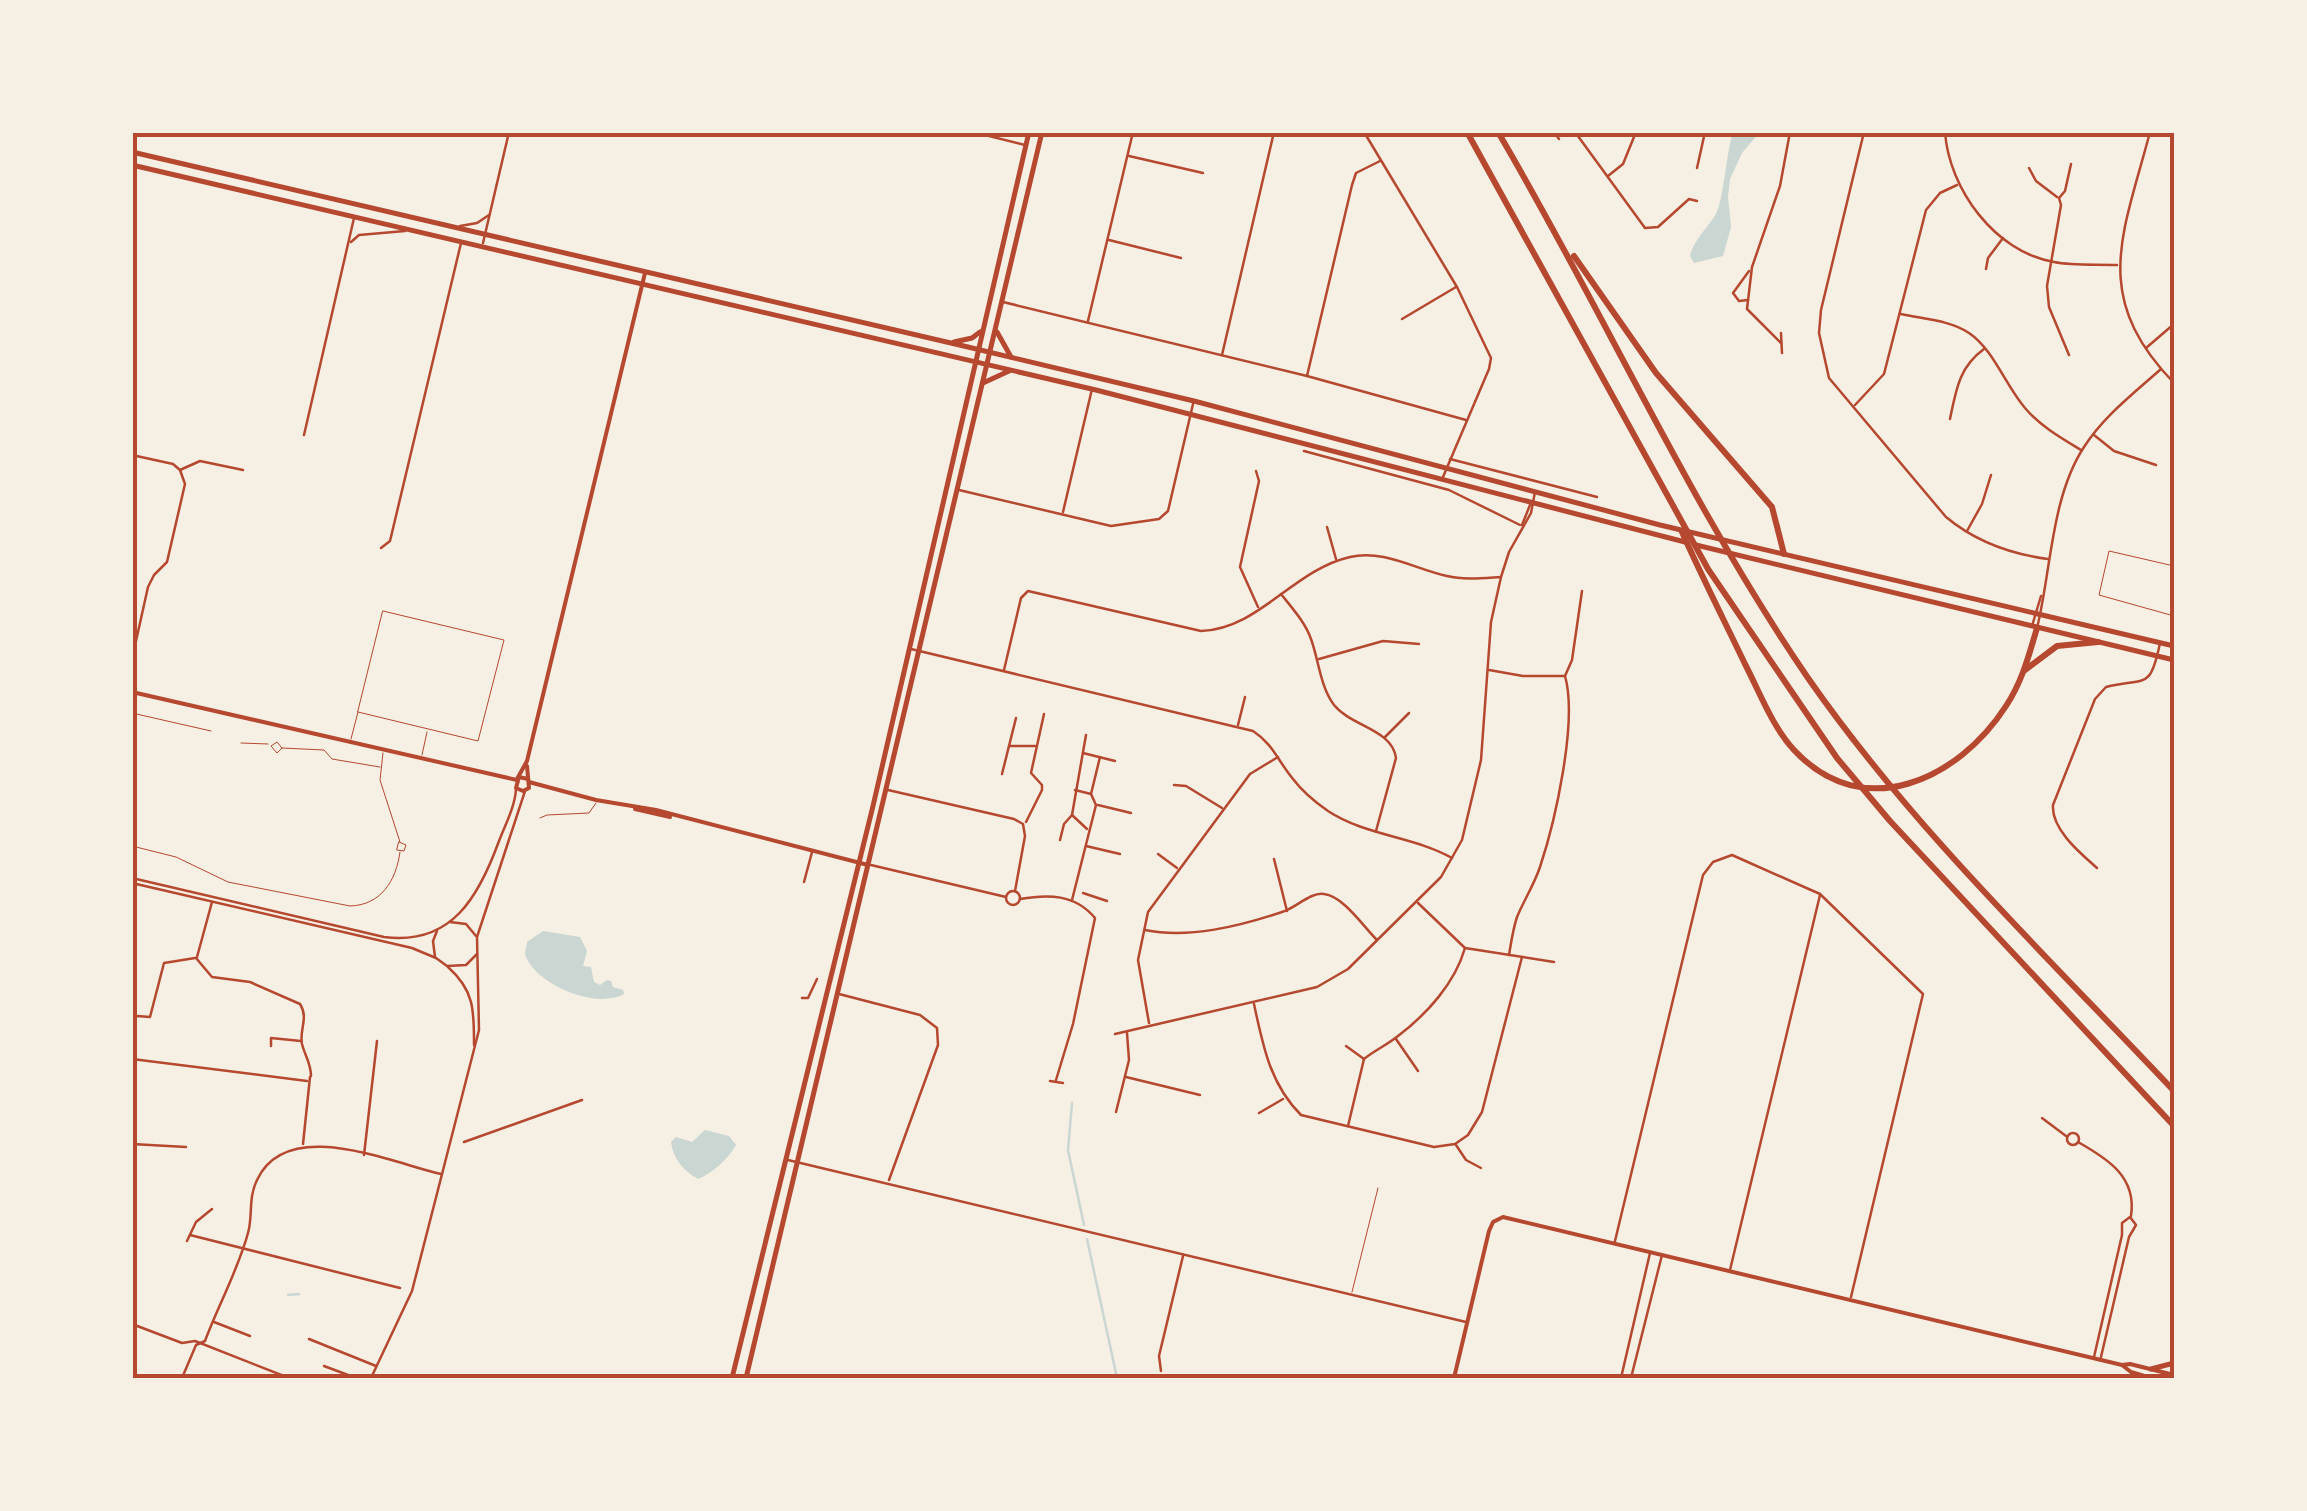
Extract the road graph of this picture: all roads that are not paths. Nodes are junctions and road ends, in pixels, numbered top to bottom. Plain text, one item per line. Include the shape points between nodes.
1 (509, 132) edge
2 (972, 132) edge
3 (1029, 132) edge
4 (1042, 132) edge
5 (1133, 132) edge
6 (1274, 132) edge
7 (1364, 132) edge
8 (1467, 132) edge
9 (1498, 132) edge
10 (1554, 132) edge
11 (1576, 132) edge
12 (1636, 132) edge
13 (1705, 132) edge
14 (1790, 132) edge
15 (1864, 132) edge
16 (1945, 132) edge
17 (2150, 132) edge
18 (1559, 139) dead end
19 (1026, 145) junction
20 (1039, 148) junction
21 (132, 152) edge
22 (1128, 156) junction
23 (1382, 160) junction
24 (178, 163) junction
25 (2071, 164) dead end
26 (132, 165) edge
27 (1697, 168) dead end
28 (2029, 168) dead end
29 (1203, 173) dead end
30 (176, 175) junction
31 (1608, 176) junction
32 (1957, 184) junction
33 (2059, 198) junction
34 (1697, 202) dead end
35 (489, 215) junction
36 (354, 217) junction
37 (438, 225) junction
38 (413, 231) junction
39 (484, 236) junction
40 (1559, 236) junction
41 (2004, 237) junction
42 (1107, 240) junction
43 (461, 242) junction
44 (350, 244) junction
45 (482, 247) junction
46 (1181, 258) dead end
47 (2052, 262) junction
48 (2119, 265) junction
49 (1752, 267) junction
50 (1986, 269) dead end
51 (645, 273) junction
52 (642, 284) junction
53 (1458, 287) junction
54 (1749, 300) junction
55 (1739, 301) junction
56 (1002, 302) junction
57 (1748, 309) junction
58 (1899, 313) junction
59 (1402, 319) dead end
60 (1088, 322) junction
61 (2174, 324) edge
62 (983, 328) junction
63 (995, 330) junction
64 (1781, 333) dead end
65 (951, 343) junction
66 (1782, 343) junction
67 (1985, 348) junction
68 (978, 349) junction
69 (2145, 350) junction
70 (990, 352) junction
71 (1782, 353) dead end
72 (2069, 355) dead end
73 (1222, 356) junction
74 (1012, 358) junction
75 (975, 362) junction
76 (987, 365) junction
77 (2161, 369) junction
78 (1012, 370) junction
79 (1308, 376) junction
80 (2174, 383) edge
81 (983, 384) junction
82 (1092, 390) junction
83 (1194, 402) junction
84 (1854, 406) junction
85 (1191, 413) junction
86 (1950, 418) dead end
87 (1466, 420) junction
88 (2093, 434) junction
89 (304, 435) dead end
90 (2081, 450) junction
91 (1304, 451) dead end
92 (132, 454) edge
93 (1449, 458) junction
94 (2156, 464) dead end
95 (1446, 466) junction
96 (180, 470) junction
97 (243, 470) dead end
98 (1256, 471) dead end
99 (1504, 473) junction
100 (1991, 474) dead end
101 (1442, 479) junction
102 (1512, 485) junction
103 (958, 490) junction
104 (1535, 491) junction
105 (1596, 497) dead end
106 (1669, 503) junction
107 (1531, 504) junction
108 (1063, 514) junction
109 (1522, 526) junction
110 (1327, 527) dead end
111 (1966, 532) junction
112 (381, 548) dead end
113 (1784, 554) junction
114 (2048, 559) junction
115 (1336, 560) junction
116 (2174, 566) edge
117 (1501, 577) junction
118 (1582, 591) dead end
119 (1280, 593) junction
120 (1259, 609) junction
121 (2038, 614) junction
122 (2174, 616) edge
123 (2034, 627) junction
124 (2098, 642) junction
125 (2160, 643) junction
126 (1419, 644) dead end
127 (2174, 646) edge
128 (910, 649) junction
129 (919, 652) junction
130 (2158, 656) junction
131 (132, 659) edge
132 (1317, 660) junction
133 (2174, 660) edge
134 (1489, 670) junction
135 (1004, 671) junction
136 (2024, 671) junction
137 (1566, 676) junction
138 (132, 692) edge
139 (1245, 697) dead end
140 (358, 712) junction
141 (132, 713) edge
142 (1409, 713) dead end
143 (1044, 714) dead end
144 (1016, 718) dead end
145 (1238, 726) junction
146 (428, 729) junction
147 (211, 731) dead end
148 (1086, 735) dead end
149 (1386, 736) junction
150 (350, 742) junction
151 (241, 743) dead end
152 (272, 744) junction
153 (1009, 746) junction
154 (1037, 746) junction
155 (282, 748) junction
156 (383, 750) junction
157 (1082, 753) junction
158 (1279, 756) junction
159 (1100, 757) junction
160 (421, 759) junction
161 (527, 761) junction
162 (1115, 761) dead end
163 (380, 767) junction
164 (1002, 774) dead end
165 (529, 781) junction
166 (516, 783) junction
167 (1174, 785) dead end
168 (547, 788) junction
169 (886, 789) junction
170 (1075, 790) junction
171 (525, 791) junction
172 (1091, 794) junction
173 (596, 800) junction
174 (1096, 805) junction
175 (1223, 808) junction
176 (1131, 813) dead end
177 (1072, 815) junction
178 (540, 818) dead end
179 (1024, 824) junction
180 (1088, 830) junction
181 (1376, 832) junction
182 (1060, 840) dead end
183 (499, 841) junction
184 (400, 842) junction
185 (506, 844) junction
186 (132, 846) edge
187 (1084, 846) junction
188 (813, 851) junction
189 (400, 852) junction
190 (1120, 854) dead end
191 (1158, 854) dead end
192 (1274, 859) dead end
193 (1454, 859) junction
194 (859, 862) junction
195 (868, 864) junction
196 (2098, 868) dead end
197 (1179, 870) junction
198 (133, 882) edge
199 (804, 882) dead end
200 (1015, 891) junction
201 (1082, 893) dead end
202 (1820, 894) junction
203 (1006, 897) junction
204 (1020, 898) junction
205 (212, 900) junction
206 (1107, 900) dead end
207 (1071, 901) junction
208 (1416, 902) junction
209 (1287, 911) junction
210 (450, 922) junction
211 (333, 928) junction
212 (438, 930) junction
213 (1143, 930) junction
214 (477, 937) junction
215 (1377, 940) junction
216 (1465, 948) junction
217 (478, 953) junction
218 (1509, 955) junction
219 (1522, 957) junction
220 (196, 958) junction
221 (436, 958) junction
222 (1554, 962) dead end
223 (446, 966) junction
224 (817, 979) dead end
225 (838, 994) junction
226 (802, 998) dead end
227 (1253, 1002) junction
228 (134, 1018) edge
229 (1150, 1026) junction
230 (1127, 1031) junction
231 (1116, 1034) dead end
232 (1396, 1038) junction
233 (301, 1041) junction
234 (376, 1041) dead end
235 (270, 1046) dead end
236 (474, 1046) junction
237 (1346, 1046) dead end
238 (132, 1059) edge
239 (1364, 1059) junction
240 (1418, 1071) dead end
241 (1125, 1076) junction
242 (309, 1079) junction
243 (1064, 1083) dead end
244 (2174, 1091) edge
245 (1200, 1094) dead end
246 (1285, 1098) junction
247 (582, 1100) dead end
248 (1116, 1112) dead end
249 (1258, 1113) dead end
250 (2042, 1118) dead end
251 (1348, 1126) junction
252 (2174, 1126) edge
253 (2068, 1136) junction
254 (464, 1142) dead end
255 (2078, 1142) junction
256 (132, 1144) edge
257 (1456, 1144) junction
258 (303, 1146) junction
259 (186, 1147) dead end
260 (364, 1155) junction
261 (787, 1159) junction
262 (798, 1162) junction
263 (1481, 1168) dead end
264 (442, 1174) junction
265 (888, 1182) junction
266 (1378, 1188) dead end
267 (212, 1209) dead end
268 (2130, 1218) junction
269 (190, 1235) junction
270 (187, 1241) dead end
271 (1615, 1243) junction
272 (242, 1248) junction
273 (1651, 1251) junction
274 (1662, 1253) junction
275 (1183, 1254) junction
276 (2115, 1267) junction
277 (2122, 1269) junction
278 (1730, 1270) junction
279 (400, 1288) dead end
280 (2110, 1288) junction
281 (2116, 1290) junction
282 (1351, 1295) junction
283 (1851, 1299) junction
284 (212, 1321) junction
285 (1468, 1322) junction
286 (132, 1324) edge
287 (1634, 1324) junction
288 (1643, 1326) junction
289 (250, 1336) dead end
290 (308, 1338) dead end
291 (198, 1344) junction
292 (2093, 1358) junction
293 (2101, 1360) junction
294 (2174, 1363) edge
295 (2122, 1365) junction
296 (324, 1366) dead end
297 (377, 1366) junction
298 (2151, 1369) junction
299 (1160, 1370) dead end
300 (2174, 1375) edge
301 (182, 1378) edge
302 (288, 1378) edge
303 (356, 1378) edge
304 (371, 1378) edge
305 (732, 1378) edge
306 (746, 1378) edge
307 (1454, 1378) edge
308 (1621, 1378) edge
309 (1631, 1378) edge
310 (2151, 1378) edge

1 - 35 street
2 - 19 street
3 - 19 main road
4 - 20 main road
5 - 22 street
6 - 73 street
7 - 23 street
8 - 106 highway
9 - 40 highway
10 - 18 street
11 - 31 street
12 - 31 street via 1623,164
13 - 27 street
14 - 49 street via 1780,186
15 - 84 street via 1819,333 1829,378
16 - 32 street
17 - 48 street
19 - 20 main road
19 - 62 main road
20 - 56 main road
21 - 24 main road
22 - 29 street
22 - 42 street
23 - 53 street
23 - 79 street via 1356,173 1352,184
24 - 30 main road
24 - 37 main road
25 - 33 street
26 - 30 main road
28 - 33 street
30 - 36 main road
31 - 34 street via 1645,228 1658,228 1689,199
32 - 41 street
32 - 58 street via 1926,210
33 - 47 street
35 - 37 street via 476,224
35 - 39 street
36 - 38 main road
36 - 44 street
37 - 39 main road
38 - 43 main road
38 - 44 street via 359,235
39 - 45 street
39 - 51 main road
40 - 113 highway via 1656,372 1772,507
40 - 244 highway via 1740,571 1812,682 1909,807
41 - 47 street
41 - 50 street
42 - 46 street
42 - 60 street
43 - 45 main road
43 - 112 street via 390,541
44 - 89 street
45 - 52 main road
47 - 48 street
47 - 72 street via 2049,307
48 - 69 street via 2126,313
49 - 54 street
49 - 55 street via 1734,288
51 - 52 street
51 - 65 main road
52 - 75 main road
52 - 161 street
53 - 59 street
53 - 87 street via 1491,358
54 - 55 street
54 - 57 street
55 - 57 street
56 - 60 street
56 - 63 main road
57 - 66 street
58 - 67 street via 1954,326
58 - 84 street via 1884,374
60 - 73 street
61 - 69 street
62 - 65 main road
62 - 68 main road
63 - 70 main road
63 - 74 main road
64 - 66 street
65 - 68 main road
66 - 71 street
67 - 86 street via 1967,362
67 - 90 street via 2026,410
68 - 70 main road
68 - 75 main road
69 - 77 street
70 - 74 main road
70 - 76 main road
73 - 79 street
74 - 83 main road
75 - 76 main road
75 - 128 main road
76 - 78 main road
76 - 81 main road
77 - 80 street
77 - 88 street
78 - 81 main road
78 - 82 main road
79 - 87 street
81 - 103 main road
82 - 85 main road
82 - 108 street
83 - 85 street
83 - 95 main road
84 - 111 street via 1941,512
85 - 101 main road
85 - 108 street via 1168,512 1111,526
87 - 93 street
88 - 90 street
88 - 94 street via 2114,452
90 - 114 street
91 - 109 street via 1449,490
92 - 96 street
93 - 95 street
93 - 99 street
95 - 101 street
95 - 102 main road
96 - 97 street via 200,460
96 - 131 street via 185,484 167,562 148,587
98 - 120 street via 1240,566
99 - 102 street
99 - 105 street
100 - 111 street
101 - 107 main road
102 - 104 main road
103 - 108 street
103 - 129 main road
104 - 107 street
104 - 113 main road
106 - 136 highway via 1774,721 1790,746 1840,781 1901,786 1935,774 1981,738
106 - 252 highway via 1837,758
107 - 109 street
107 - 123 main road
109 - 117 street
110 - 115 street
111 - 114 street via 2008,552
113 - 121 main road
114 - 121 street
115 - 117 street via 1372,554 1459,578
115 - 119 street
116 - 122 lane via 2110,551 2099,595
117 - 134 street
118 - 137 street
119 - 120 street
119 - 132 street via 1302,622
120 - 135 street via 1226,629 1201,632 1028,591
121 - 123 street
121 - 125 main road
123 - 124 main road
123 - 136 highway
124 - 130 main road
124 - 136 highway via 2057,646
125 - 127 main road
125 - 130 street
126 - 132 street via 1383,641
128 - 129 street
128 - 194 main road
129 - 135 street
129 - 169 main road
130 - 133 main road
130 - 196 street via 2153,673 2141,682 2106,687 2095,699 2053,805 2055,822
132 - 149 street via 1334,705
134 - 137 street
134 - 193 street via 1481,760
135 - 145 street
137 - 218 street via 1566,752 1558,793
138 - 150 street
139 - 145 street
140 - 146 lane
140 - 146 lane via 382,610 504,640 478,741
140 - 150 lane
141 - 147 lane
142 - 149 street
143 - 154 street
144 - 153 street
145 - 158 street via 1266,739
146 - 160 lane
148 - 157 street
149 - 181 street via 1396,758
150 - 156 street
151 - 152 lane
152 - 155 lane
152 - 155 lane via 276,752
153 - 154 street
153 - 164 street
154 - 179 street via 1030,774 1042,790
155 - 163 lane via 324,750 332,759
156 - 160 street
156 - 163 lane
157 - 159 street
157 - 170 street
158 - 175 street via 1250,774
158 - 181 street via 1316,803
159 - 162 street
159 - 172 street
160 - 166 street
161 - 165 street
161 - 166 street
163 - 184 lane
165 - 166 street
165 - 168 street
165 - 171 street
166 - 171 street
166 - 183 street
167 - 175 street
168 - 171 street
168 - 173 street
169 - 179 street
169 - 195 main road
170 - 172 street
170 - 177 street
171 - 185 street
172 - 174 street
173 - 178 lane via 588,813
173 - 188 street
174 - 176 street
174 - 180 street
175 - 197 street
177 - 180 street
177 - 182 street
179 - 200 street
180 - 187 street
181 - 193 street
183 - 185 street
183 - 210 street via 484,882
184 - 189 lane
184 - 189 lane via 406,847
185 - 214 street
186 - 189 lane via 169,854 228,882 350,906 384,892
187 - 190 street
187 - 207 street
188 - 194 street
188 - 199 street
191 - 197 street
192 - 209 street
193 - 208 street
194 - 195 street
194 - 261 main road
195 - 203 street
195 - 225 main road
197 - 213 street
198 - 205 street
200 - 203 street
200 - 204 street
201 - 206 street
202 - 271 street via 1742,857 1721,857 1706,867
202 - 278 street
202 - 283 street via 1924,994
203 - 204 street via 1013,905
204 - 207 street via 1050,894
205 - 211 street
205 - 220 street
207 - 243 street via 1091,912 1096,925 1067,1050 1053,1081
208 - 215 street
208 - 216 street
209 - 213 street via 1180,934
209 - 215 street via 1326,894
210 - 212 street
210 - 214 street via 466,924
211 - 212 street via 394,938
211 - 221 street
212 - 221 street
213 - 229 street via 1138,960
214 - 217 street
215 - 227 street via 1317,987
216 - 218 street
216 - 232 street via 1450,982
217 - 223 street via 466,965
217 - 236 street
218 - 219 street
219 - 222 street
219 - 257 street via 1482,1112
220 - 228 street via 166,962 150,1017
220 - 233 street via 212,977 254,984 300,1004
221 - 223 street
223 - 236 street via 474,1003
224 - 226 street
225 - 262 main road
225 - 265 street via 920,1014 938,1028 938,1045
227 - 229 street
227 - 246 street via 1266,1060
229 - 230 street
230 - 231 street
230 - 241 street
232 - 239 street
232 - 240 street
233 - 235 street via 272,1038
233 - 242 street
234 - 260 street
236 - 264 street
237 - 239 street
238 - 242 street
239 - 251 street
241 - 245 street
241 - 248 street
242 - 258 street
246 - 249 street
246 - 251 street via 1301,1116
247 - 254 street
250 - 253 street
251 - 257 street via 1434,1147
253 - 255 street via 2075,1134
253 - 255 street via 2070,1144
255 - 268 street via 2128,1182
256 - 259 street
257 - 263 street
258 - 260 street
258 - 272 street via 274,1158 258,1178
260 - 264 street
261 - 262 street
261 - 305 main road
262 - 265 street
262 - 306 main road
264 - 297 street via 412,1291
265 - 275 street
266 - 282 lane
267 - 269 street
268 - 276 street via 2122,1223
268 - 277 street via 2136,1226
269 - 270 street
269 - 272 street
271 - 273 street
271 - 285 street via 1503,1217 1493,1222
272 - 279 street
272 - 284 street
273 - 274 street
273 - 287 street
274 - 278 street
274 - 288 street
275 - 282 street
275 - 299 street
276 - 277 street
276 - 280 street
277 - 281 street
278 - 283 street
280 - 281 street
280 - 292 street
281 - 293 street
282 - 285 street
283 - 292 street
284 - 289 street
284 - 291 street
285 - 307 street
286 - 291 street
287 - 288 street
287 - 308 street
288 - 309 street
290 - 297 street
291 - 301 street
291 - 302 street
292 - 293 street
293 - 295 street
294 - 298 main road
295 - 298 street
295 - 310 street
296 - 303 street
297 - 304 street
298 - 300 street

